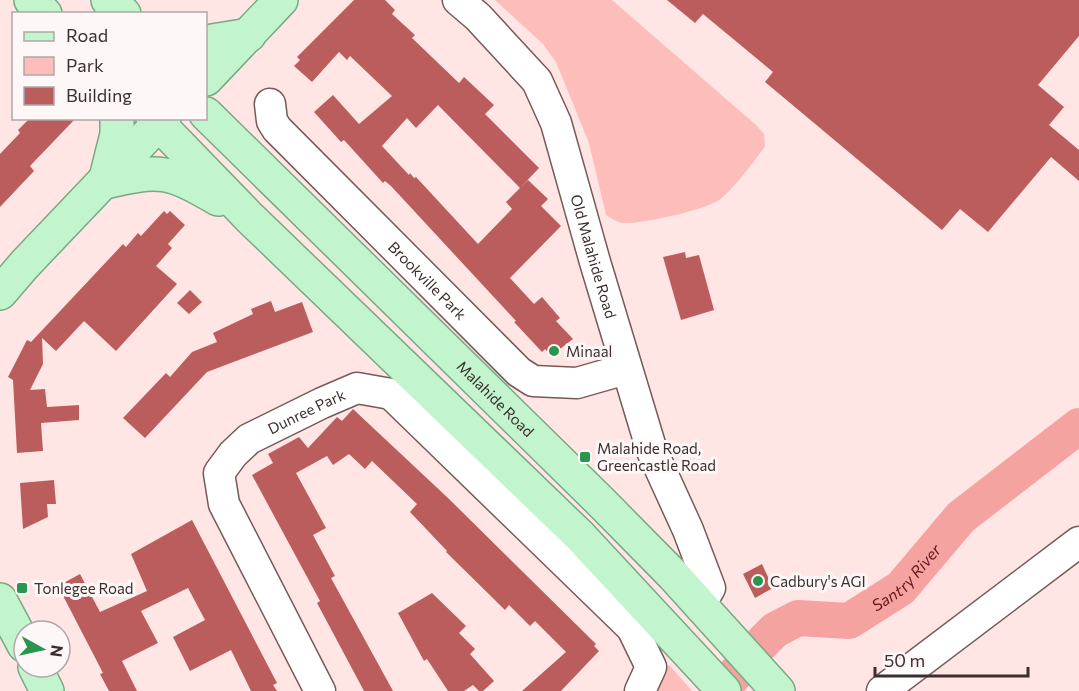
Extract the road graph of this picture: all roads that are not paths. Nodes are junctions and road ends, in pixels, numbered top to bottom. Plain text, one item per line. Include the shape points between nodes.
1 (31, 0) edge
2 (97, 0) edge
3 (108, 0) edge
4 (281, 0) edge
5 (458, 0) edge
6 (43, 12) edge
7 (108, 12) edge
8 (122, 12) edge
9 (249, 35) junction
10 (207, 42) edge
11 (207, 78) edge
12 (270, 104) dead end
13 (207, 115) edge
14 (117, 120) edge
15 (159, 120) edge
16 (105, 182) junction
17 (250, 218) junction
18 (0, 293) edge
19 (626, 369) junction
20 (1079, 542) edge
21 (0, 600) edge
22 (700, 605) junction
23 (12, 622) edge
24 (760, 672) edge
25 (718, 685) edge
26 (320, 691) edge
27 (640, 691) edge
28 (882, 691) edge

1 - 6 main road
2 - 7 main road
3 - 8 main road
4 - 9 main road
5 - 19 street, Old Malahide Road via 537,81 556,123
9 - 10 main road
9 - 11 main road
12 - 19 street, Brookville Park via 277,129 519,372 533,381 577,383
13 - 22 main road, Malahide Road via 586,487
14 - 16 main road
15 - 16 main road
15 - 17 main road
16 - 17 main road via 154,172 168,174
16 - 18 main road
17 - 25 main road via 580,536
19 - 22 street, Old Malahide Road via 652,451 710,588
20 - 28 street
21 - 23 main road
22 - 24 main road, Malahide Road
26 - 27 street, Dunree Park via 224,504 219,473 249,439 357,388 391,394 632,628 651,667

